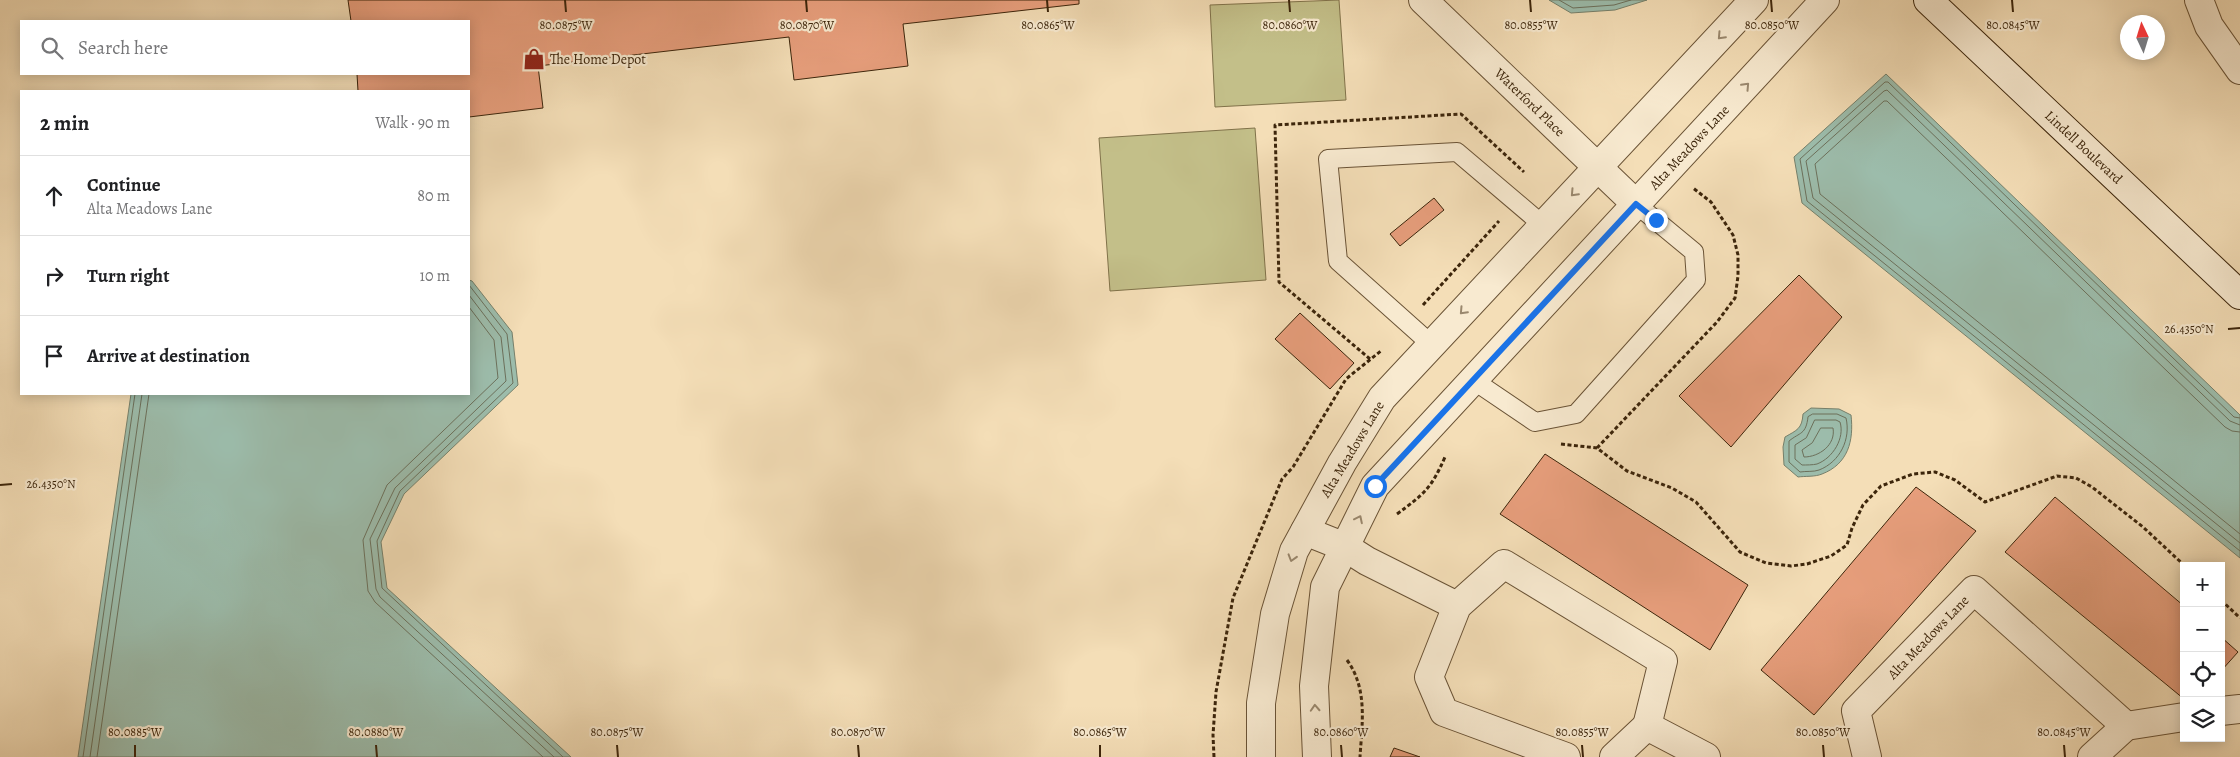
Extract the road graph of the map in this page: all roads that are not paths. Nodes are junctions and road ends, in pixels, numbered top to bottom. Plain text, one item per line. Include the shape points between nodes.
1 (1423, 0) edge
2 (1754, 0) edge
3 (1825, 0) edge
4 (1928, 0) edge
5 (2199, 0) edge
6 (2240, 70) edge
7 (1598, 167) junction
8 (1636, 204) junction
9 (1543, 225) junction
10 (2240, 295) edge
11 (1432, 345) junction
12 (1473, 380) junction
13 (1305, 531) junction
14 (1345, 547) junction
15 (1458, 606) junction
16 (2240, 709) edge
17 (2225, 711) edge
18 (2180, 718) edge
19 (1647, 726) junction
20 (2126, 726) junction
21 (1261, 757) edge
22 (1317, 757) edge
23 (1566, 757) edge
24 (1614, 757) edge
25 (1706, 757) edge
26 (1867, 757) edge
27 (2092, 757) edge

1 - 7 street, Waterford Place
2 -> 7 street, Alta Meadows Lane
8 -> 3 street, Alta Meadows Lane
4 - 10 street, Lindell Boulevard
5 - 6 street via 2209,26
7 - 8 street, Waterford Place
7 -> 9 street, Alta Meadows Lane
8 - 12 street, Alta Meadows Lane
8 - 12 lane via 1694,252 1696,280 1576,414 1535,422
9 -> 11 street, Alta Meadows Lane
9 - 11 lane via 1457,152 1328,159 1338,262
11 - 13 street, Alta Meadows Lane via 1382,398
14 -> 12 street, Alta Meadows Lane via 1375,486
13 - 14 street
13 -> 21 street, Alta Meadows Lane via 1294,551 1275,614 1261,703
14 - 15 street
22 -> 14 street, Alta Meadows Lane via 1314,686 1325,587
15 - 19 street via 1504,564 1663,660
15 - 23 street via 1429,677 1444,712
16 - 17 street
18 - 20 street
19 - 24 street
19 - 25 street
20 - 26 street, Alta Meadows Lane via 1974,590 1856,711
20 - 27 street

